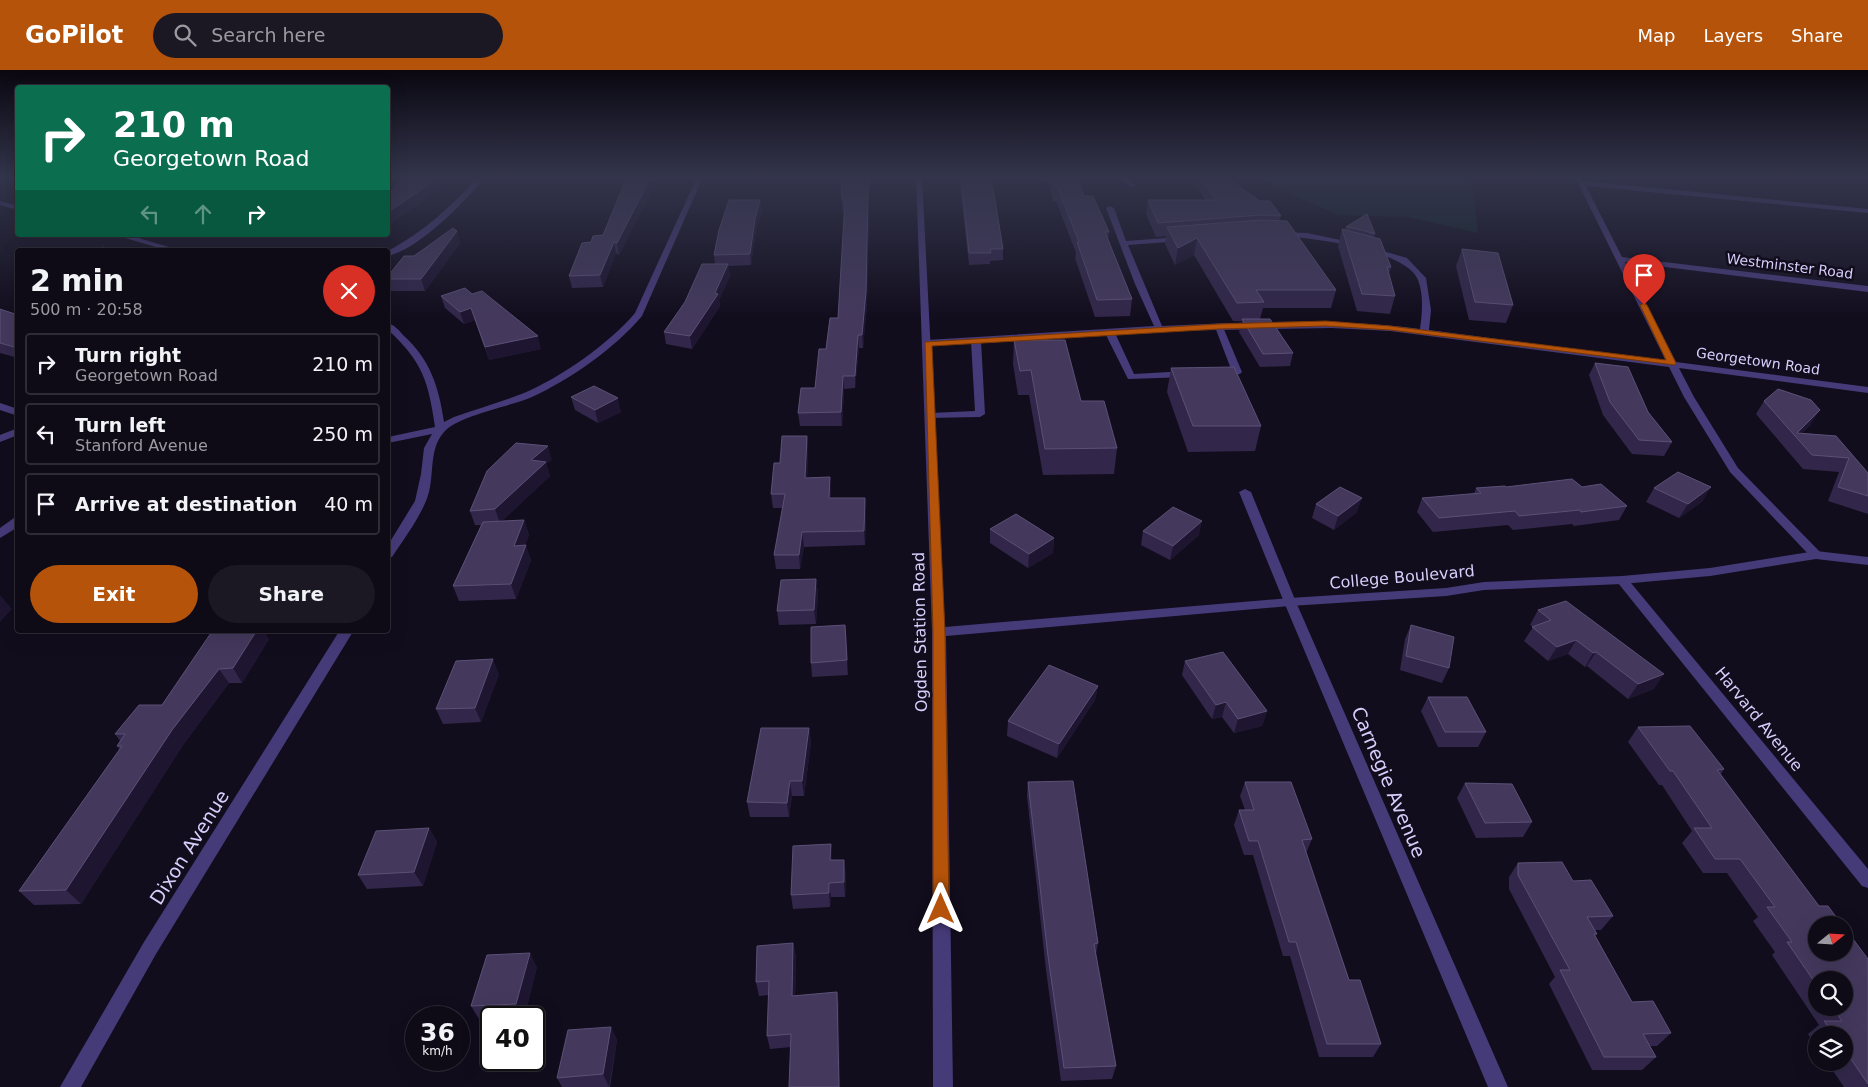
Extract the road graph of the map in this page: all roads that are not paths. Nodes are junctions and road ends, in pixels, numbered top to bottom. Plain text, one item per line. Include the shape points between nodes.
1 (436, 224) edge
2 (679, 224) edge
3 (922, 224) edge
4 (1117, 224) edge
5 (1602, 224) edge
6 (1268, 233) edge
7 (126, 237) edge
8 (1193, 238) edge
9 (1124, 243) junction
10 (168, 248) edge
11 (390, 253) edge
12 (1619, 259) junction
13 (1868, 289) edge
14 (1219, 326) junction
15 (390, 328) edge
16 (1160, 330) junction
17 (1424, 332) junction
18 (1110, 333) junction
19 (976, 341) junction
20 (928, 344) junction
21 (1672, 363) junction
22 (1868, 390) edge
23 (0, 406) edge
24 (15, 412) edge
25 (930, 416) junction
26 (440, 429) junction
27 (15, 432) edge
28 (0, 439) edge
29 (390, 440) edge
30 (1245, 492) dead end
31 (15, 523) edge
32 (0, 534) edge
33 (390, 551) edge
34 (1816, 555) junction
35 (1868, 561) edge
36 (1622, 580) junction
37 (1290, 602) junction
38 (939, 632) junction
39 (345, 633) edge
40 (1868, 881) edge
41 (70, 1087) edge
42 (943, 1087) edge
43 (1498, 1087) edge

1 - 11 street
2 - 26 street via 646,301 623,334 565,375 528,395 458,419
3 - 20 street, Ogden Station Road
4 - 9 street
5 - 12 street
6 - 17 street via 1308,234 1404,260 1422,278 1427,310
7 - 10 street
8 - 9 street
9 - 16 street
12 - 13 street, Westminster Road
12 - 21 street
14 - 16 street, Georgetown Road
14 - 17 street, Georgetown Road via 1326,324
14 - 18 street via 1237,372 1131,377
15 - 26 street via 421,358 434,387
16 - 18 street, Georgetown Road
17 - 21 street, Georgetown Road
18 - 19 street, Georgetown Road
19 - 20 street, Georgetown Road
19 - 25 street via 980,414
20 - 25 street, Ogden Station Road
21 - 22 street, Georgetown Road
21 - 34 street via 1734,470
23 - 24 street
25 - 38 street, Ogden Station Road
26 - 29 street
26 - 33 street via 429,448 420,501
27 - 28 street
30 - 37 street, Carnegie Avenue
31 - 32 street
34 - 35 street, College Boulevard
34 - 36 street, College Boulevard via 1710,572
36 - 37 street, College Boulevard via 1484,586 1446,592
36 - 40 street, Harvard Avenue
37 - 38 street, College Boulevard
37 - 43 street, Carnegie Avenue
38 - 42 street, Ogden Station Road
39 - 41 street, Dixon Avenue via 150,948

